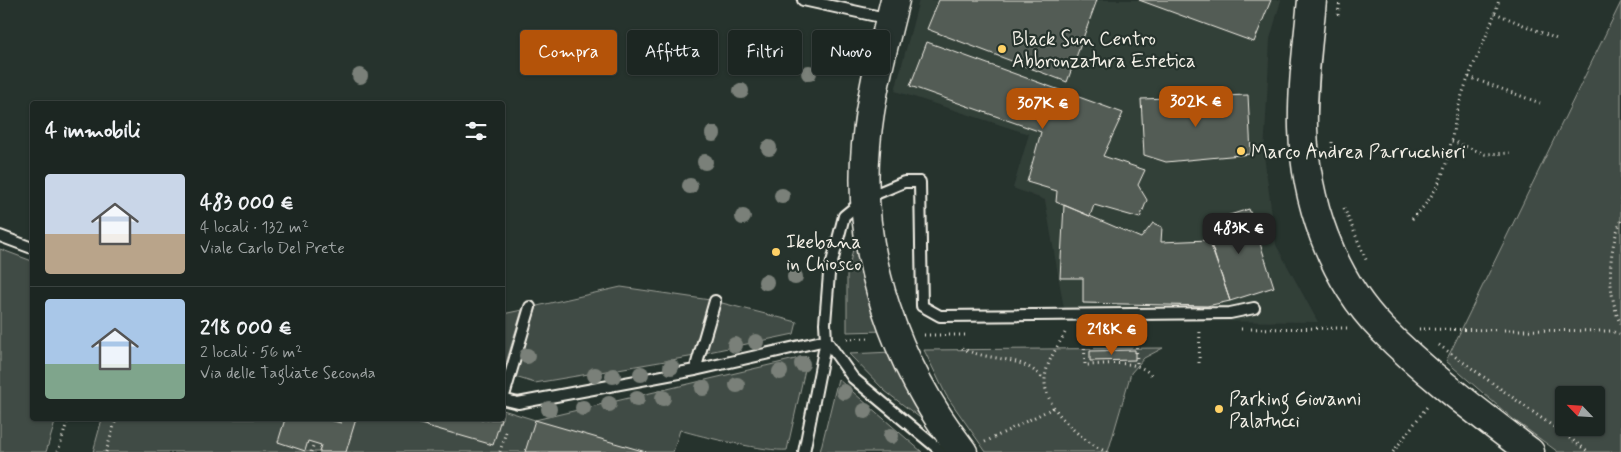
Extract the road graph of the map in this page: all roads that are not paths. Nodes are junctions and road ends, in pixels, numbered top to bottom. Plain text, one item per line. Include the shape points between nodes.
1 (803, 0) edge
2 (1312, 0) edge
3 (893, 10) edge
4 (866, 198) junction
5 (0, 236) edge
6 (30, 247) edge
7 (715, 301) dead end
8 (530, 308) dead end
9 (1254, 308) dead end
10 (826, 340) junction
11 (695, 370) junction
12 (505, 392) edge
13 (505, 400) edge
14 (973, 448) edge
15 (804, 452) edge
16 (942, 452) edge
17 (1530, 452) edge

1 - 3 lane
2 - 17 main road via 1304,82 1303,130 1307,170 1318,218 1340,269 1381,328 1444,384
3 - 4 main road via 869,118
4 - 9 lane via 904,182 920,182 922,306 940,316 1230,313
4 - 10 lane via 844,216 829,274
4 - 14 main road via 870,251 884,303 921,385
5 - 6 lane
7 - 11 lane
8 - 12 lane
10 - 11 lane
10 - 15 lane
10 - 16 lane via 853,378
11 - 13 lane via 518,403

